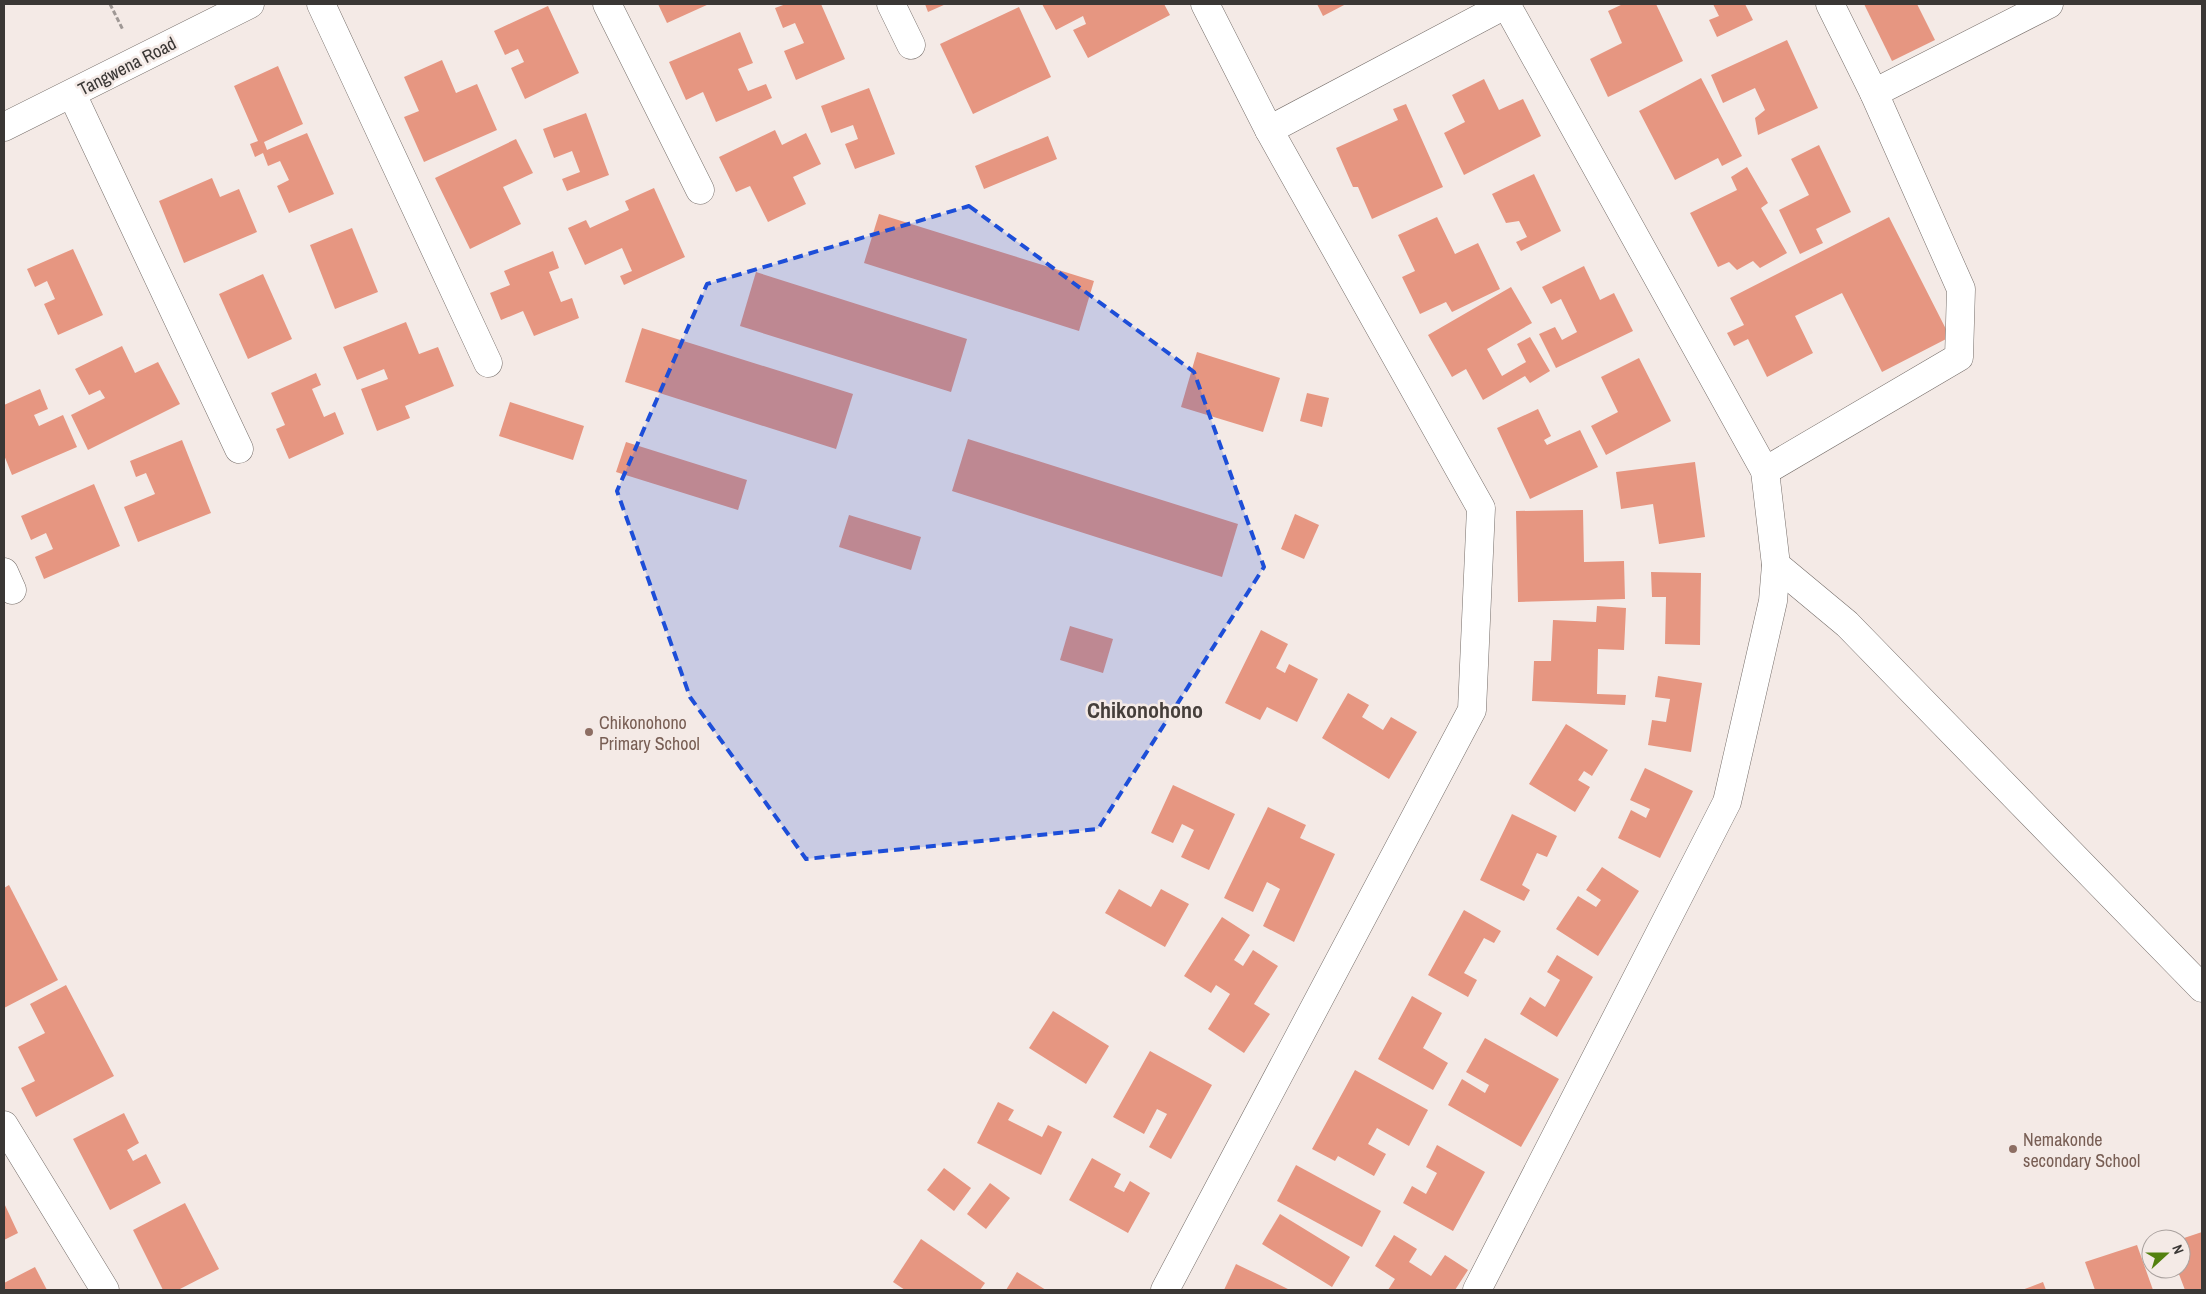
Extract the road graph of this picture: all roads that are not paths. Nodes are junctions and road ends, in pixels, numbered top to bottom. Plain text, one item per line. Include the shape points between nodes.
1 (250, 4) edge
2 (321, 4) edge
3 (607, 4) edge
4 (891, 4) edge
5 (1204, 4) edge
6 (1506, 4) edge
7 (1830, 4) edge
8 (2049, 4) edge
9 (911, 45) dead end
10 (1874, 93) junction
11 (72, 94) junction
12 (4, 128) edge
13 (1269, 130) junction
14 (700, 190) dead end
15 (488, 363) dead end
16 (239, 449) dead end
17 (1765, 470) junction
18 (1776, 565) junction
19 (2202, 988) edge
20 (4, 1125) edge
21 (104, 1290) edge
22 (1165, 1290) edge
23 (1477, 1290) edge

1 - 11 street, Tangwena Road
2 - 15 street
3 - 14 street
4 - 9 street
5 - 13 street
6 - 13 street
6 - 17 street
7 - 10 street
8 - 10 street
10 - 17 street via 1961,289 1959,357
11 - 12 street, Tangwena Road
11 - 16 street
13 - 22 street via 1481,508 1472,710
17 - 18 street
18 - 19 street via 1847,624
18 - 23 street via 1773,601 1727,802
20 - 21 street

